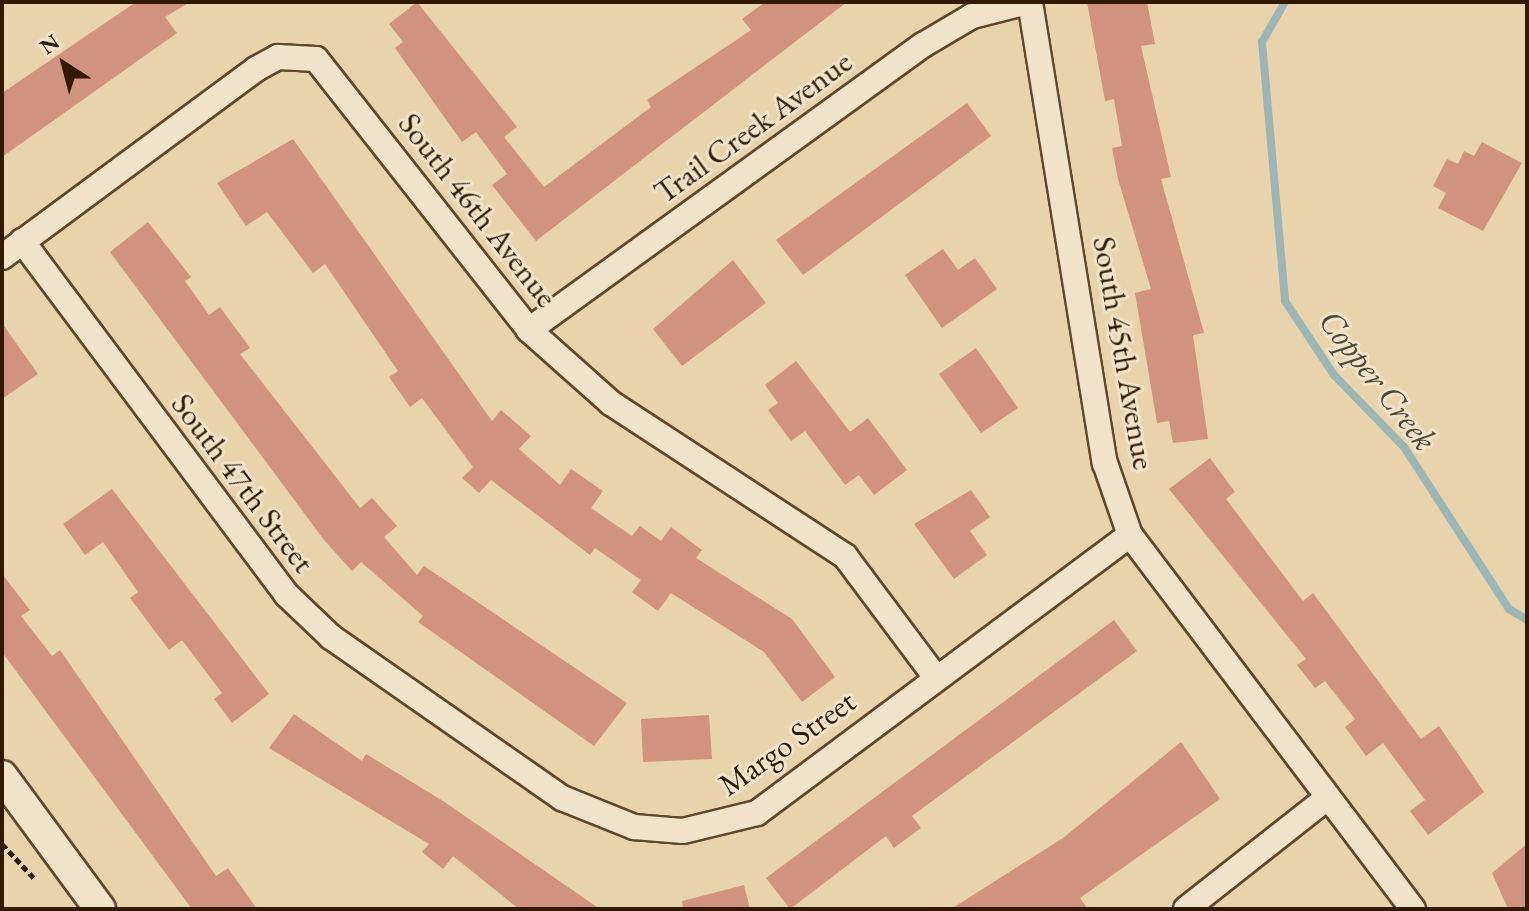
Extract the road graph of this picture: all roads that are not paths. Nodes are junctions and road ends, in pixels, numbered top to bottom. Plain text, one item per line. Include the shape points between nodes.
1 (1029, 2) edge
2 (22, 241) junction
3 (2, 257) edge
4 (529, 330) junction
5 (1130, 535) junction
6 (934, 675) junction
7 (453, 722) joint
8 (2, 776) edge
9 (1326, 799) junction
10 (100, 909) edge
11 (1186, 909) edge
12 (1413, 909) edge

1 - 4 street, Trail Creek Avenue via 972,16 923,45
1 - 5 street, South 45th Avenue via 1105,463
2 - 3 street, South 46th Avenue
2 - 4 street, South 46th Avenue via 278,57 316,59
2 - 7 street, South 47th Street via 287,595 331,637
4 - 6 street, South 46th Avenue via 611,403 845,556
5 - 6 street, Margo Street
5 - 9 street, South 45th Avenue
6 - 7 street, Margo Street via 757,813 683,831 634,827 562,798
8 - 10 street
9 - 11 street
9 - 12 street, South 45th Avenue

